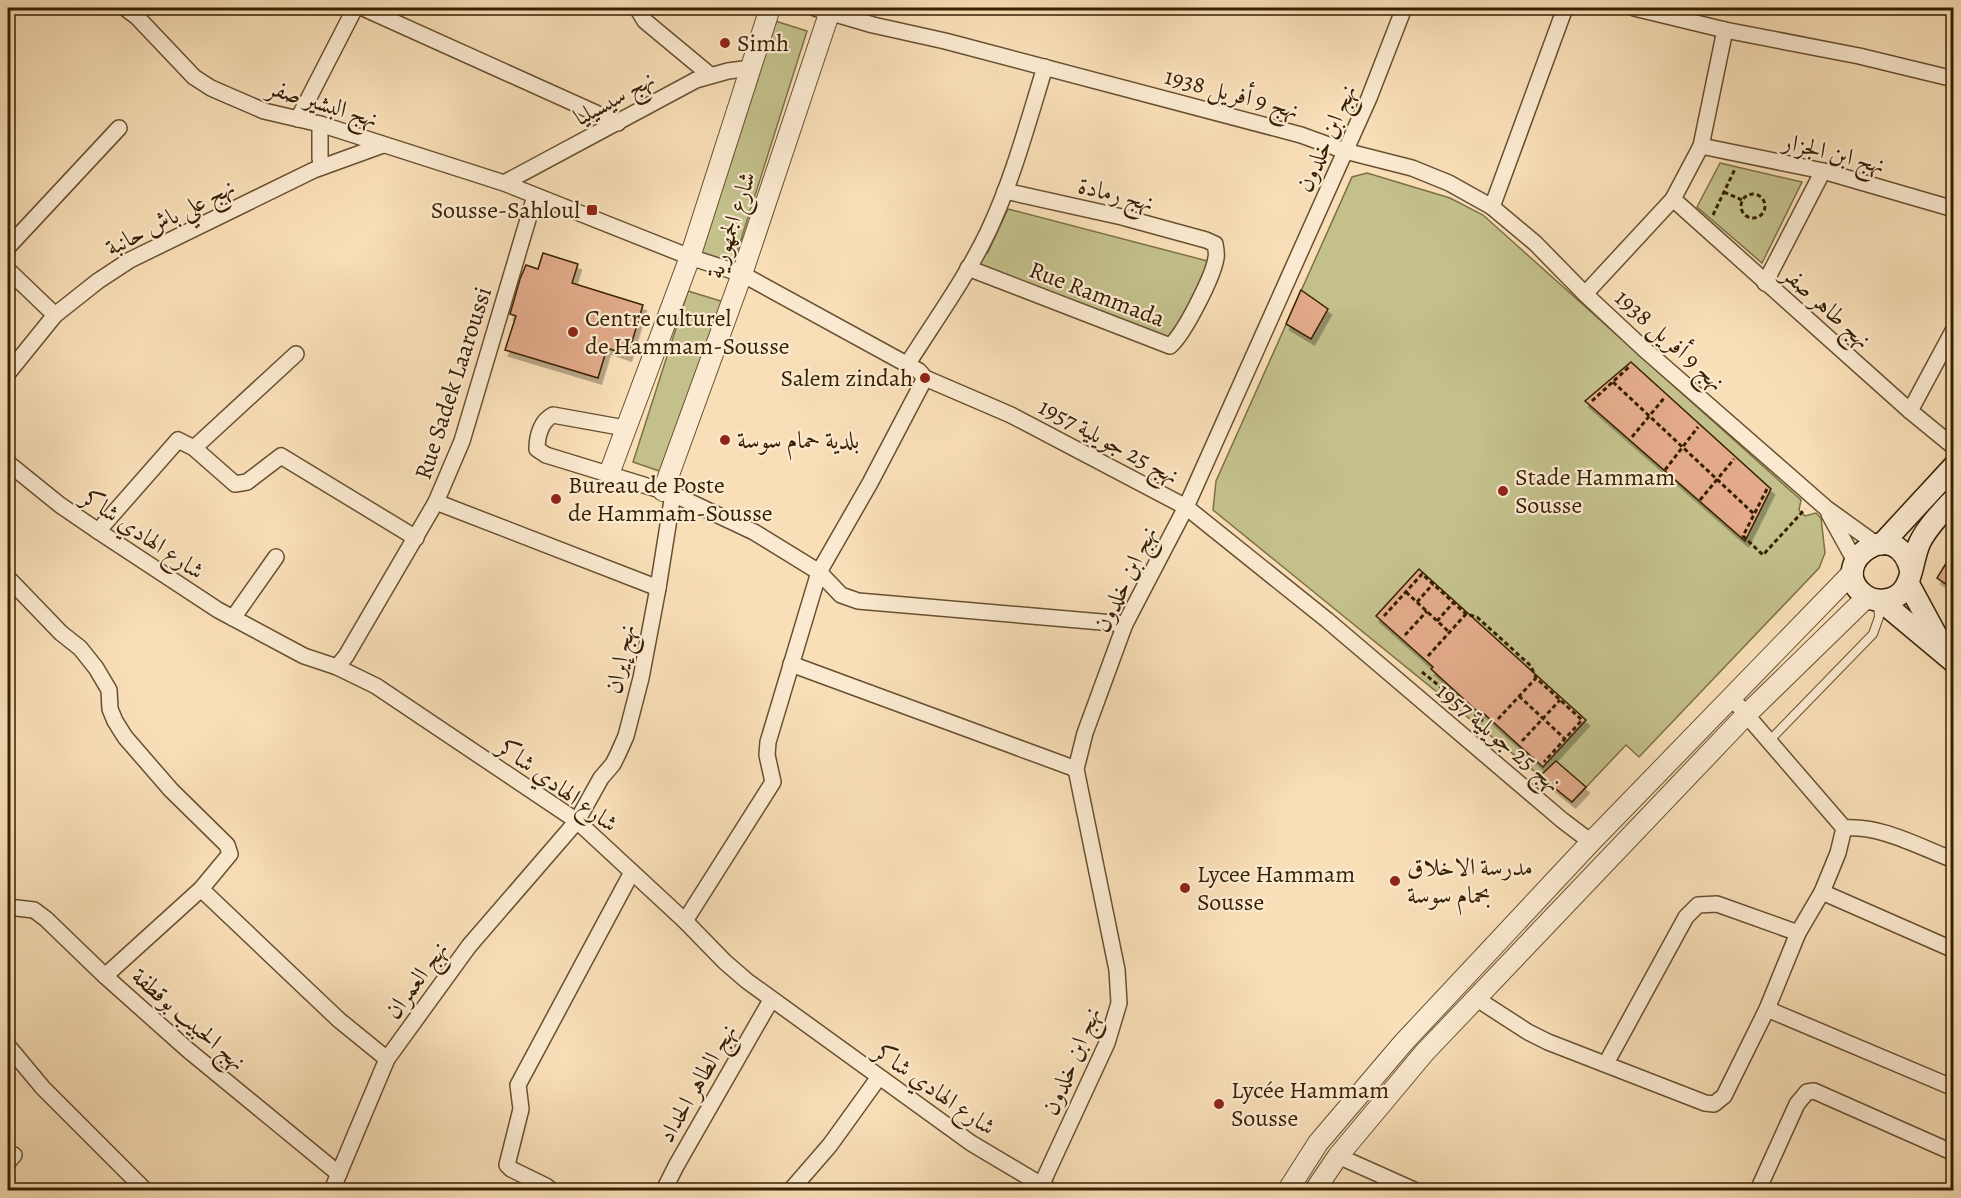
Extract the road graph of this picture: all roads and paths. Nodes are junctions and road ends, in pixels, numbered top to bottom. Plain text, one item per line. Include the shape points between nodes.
1 (125, 8) edge
2 (355, 8) edge
3 (363, 8) edge
4 (637, 8) edge
5 (770, 8) edge
6 (1404, 8) edge
7 (1565, 8) edge
8 (1634, 8) edge
9 (826, 9) edge
10 (1725, 30) junction
11 (1045, 67) junction
12 (751, 69) junction
13 (710, 75) junction
14 (1953, 79) edge
15 (298, 119) junction
16 (618, 123) junction
17 (320, 124) junction
18 (118, 128) dead end
19 (383, 145) junction
20 (1701, 146) junction
21 (1345, 151) junction
22 (1742, 154) junction
23 (322, 167) junction
24 (1823, 171) junction
25 (504, 183) junction
26 (1005, 191) junction
27 (1724, 192) junction
28 (535, 196) junction
29 (1673, 199) junction
30 (1742, 200) junction
31 (1492, 207) junction
32 (1953, 209) edge
33 (1706, 229) junction
34 (1215, 244) joint
35 (8, 247) edge
36 (690, 257) junction
37 (968, 268) junction
38 (8, 270) edge
39 (742, 274) junction
40 (1766, 283) junction
41 (1585, 294) junction
42 (55, 315) junction
43 (1953, 329) edge
44 (296, 354) dead end
45 (907, 365) junction
46 (1630, 366) dead end
47 (8, 373) edge
48 (925, 378) junction
49 (1613, 382) junction
50 (1665, 397) dead end
51 (1592, 401) dead end
52 (1910, 411) junction
53 (1649, 416) junction
54 (1698, 427) dead end
55 (625, 428) junction
56 (1632, 437) dead end
57 (1683, 447) junction
58 (1953, 447) edge
59 (194, 448) junction
60 (1734, 459) dead end
61 (8, 463) edge
62 (1953, 466) edge
63 (1665, 470) dead end
64 (609, 474) junction
65 (1717, 479) junction
66 (1767, 489) dead end
67 (668, 492) junction
68 (1953, 499) edge
69 (1700, 500) dead end
70 (436, 502) junction
71 (1821, 503) junction
72 (1186, 507) junction
73 (1754, 514) junction
74 (98, 531) junction
75 (416, 538) junction
76 (1879, 544) junction
77 (276, 557) dead end
78 (1854, 566) junction
79 (819, 572) junction
80 (8, 578) edge
81 (1909, 578) junction
82 (1432, 584) junction
83 (658, 588) junction
84 (1406, 592) junction
85 (1876, 600) junction
86 (1417, 602) junction
87 (1453, 603) junction
88 (1427, 611) junction
89 (1466, 614) junction
90 (1384, 616) dead end
91 (233, 618) junction
92 (1437, 621) junction
93 (1125, 624) junction
94 (1449, 632) junction
95 (1405, 635) dead end
96 (1428, 656) dead end
97 (1950, 658) edge
98 (790, 664) junction
99 (337, 667) junction
100 (1422, 672) dead end
101 (1536, 678) junction
102 (1519, 696) junction
103 (1731, 697) junction
104 (1560, 700) junction
105 (1746, 715) junction
106 (1543, 718) junction
107 (1498, 719) dead end
108 (1483, 722) dead end
109 (1565, 738) junction
110 (1522, 741) dead end
111 (1769, 741) junction
112 (1544, 762) dead end
113 (1076, 770) junction
114 (577, 821) junction
115 (1845, 828) junction
116 (1591, 842) junction
117 (1953, 860) edge
118 (632, 872) junction
119 (201, 890) junction
120 (1822, 892) junction
121 (8, 907) edge
122 (685, 921) junction
123 (1798, 933) junction
124 (1953, 950) edge
125 (105, 976) junction
126 (1477, 999) junction
127 (771, 1000) junction
128 (1767, 1009) junction
129 (8, 1046) edge
130 (1610, 1056) dead end
131 (387, 1059) junction
132 (879, 1077) junction
133 (1953, 1088) edge
134 (1953, 1153) edge
135 (1338, 1156) junction
136 (339, 1174) junction
137 (1043, 1189) edge
138 (145, 1191) edge
139 (332, 1191) edge
140 (551, 1191) edge
141 (664, 1191) edge
142 (791, 1191) edge
143 (1288, 1191) edge
144 (1315, 1191) edge
145 (1414, 1191) edge
146 (1758, 1191) edge

1 - 15 street, نهج البشير صفر via 202,83 264,111
2 - 15 street
3 - 16 street
4 - 13 street via 645,21
5 - 12 street, شارع الجمهورية
6 - 21 street, نهج ابن خلدون
7 - 31 street
8 - 10 street
9 - 11 street, نهج 9 أفريل 1938 via 873,26
9 - 39 street, شارع الجمهورية
10 - 14 street
10 - 20 street
11 - 21 street, نهج 9 أفريل 1938 via 1301,135
11 - 26 street
12 - 13 street, نهج سيسيليا
12 - 36 street, شارع الجمهورية
13 - 16 street, نهج سيسيليا
15 - 17 street, نهج البشير صفر
16 - 25 street, نهج سيسيليا
17 - 19 street, نهج البشير صفر
17 - 23 street
18 - 35 street
19 - 23 street, نهج علي باش حانبة
19 - 25 street, نهج البشير صفر
20 - 22 street, نهج ابن الجزار
20 - 29 street
21 - 31 street, نهج 9 أفريل 1938 via 1412,168
21 - 72 street, نهج ابن خلدون
22 - 24 street, نهج ابن الجزار
22 - 27 path
23 - 42 street, نهج علي باش حانبة via 130,260
24 - 32 street, نهج ابن الجزار
24 - 40 street
25 - 28 street, نهج البشير صفر
26 - 34 street, نهج رمادة via 1122,217
26 - 37 street
27 - 30 path
27 - 33 path
28 - 36 street, نهج 25 جويلية 1957
28 - 70 street, Rue Sadek Laaroussi via 473,411
29 - 33 street, نهج طاهر صفر
29 - 41 street
30 - 30 path via 1753,193 1761,196 1764,212 1755,218 1747,216 1742,211
31 - 41 street, نهج 9 أفريل 1938 via 1535,243
33 - 40 street, نهج طاهر صفر
34 - 37 street, Rue Rammada via 1215,264 1196,306 1170,346
36 - 39 street, نهج 25 جويلية 1957
36 - 55 street, شارع الجمهورية
37 - 45 street
38 - 42 street
39 - 45 street, نهج 25 جويلية 1957
39 - 67 street, شارع الجمهورية
40 - 52 street, نهج طاهر صفر
41 - 71 street, نهج 9 أفريل 1938
42 - 47 street, نهج علي باش حانبة
43 - 52 street
44 - 59 street
45 - 48 street, نهج 25 جويلية 1957
46 - 49 path
48 - 72 street, نهج 25 جويلية 1957 via 1011,415
48 - 79 street
49 - 51 path
49 - 53 path
50 - 53 path
52 - 58 street, نهج طاهر صفر
53 - 56 path
53 - 57 path
54 - 57 path
55 - 64 street, شارع الجمهورية
55 - 64 street via 553,415 546,419 539,433 540,452
57 - 63 path
57 - 65 path
59 - 74 street via 181,440 175,442
59 - 75 street via 236,484 247,482 281,456
60 - 65 path
61 - 74 street, شارع الهادي شاكر
62 - 76 main road
64 - 67 street
65 - 69 path
65 - 73 path
66 - 73 path
67 - 79 street via 754,532
67 - 83 street, نهج إيران
68 - 81 main road via 1921,541
70 - 75 street, Rue Sadek Laaroussi
70 - 83 street
71 - 73 path via 1763,555 1743,536
71 - 76 street
71 - 78 street
72 - 93 street, نهج ابن خلدون
72 - 116 street, نهج 25 جويلية 1957
74 - 91 street, شارع الهادي شاكر
75 - 99 street, Rue Sadek Laaroussi
76 - 78 main road via 1867,548
76 - 81 main road via 1902,552 1908,562
77 - 91 street
78 - 85 main road via 1854,582 1860,591
78 - 103 street
79 - 93 street via 841,595 858,601
79 - 98 street
80 - 119 street via 80,648 109,690 110,708 125,737 227,845 230,854
81 - 85 main road via 1902,593 1893,599
81 - 97 main road
82 - 84 path via 1422,574
82 - 86 path
82 - 87 path
83 - 114 street, نهج إيران via 626,736
84 - 86 path
84 - 90 path
85 - 97 main road
85 - 105 street
85 - 111 lane via 1879,617 1873,634
86 - 88 path
87 - 89 path
87 - 92 path
88 - 92 path
88 - 95 path
89 - 94 path
89 - 101 path via 1477,618 1531,666
91 - 99 street, شارع الهادي شاكر via 304,656
92 - 94 path
93 - 113 street, نهج ابن خلدون via 1085,733
94 - 96 path
98 - 113 street
98 - 122 street via 768,742 773,782
99 - 114 street, شارع الهادي شاكر via 376,686
100 - 108 path
101 - 102 path
101 - 104 path
102 - 106 path
102 - 107 path
103 - 105 street
103 - 116 street
104 - 106 path
104 - 109 path via 1582,720
105 - 111 street
105 - 126 street
106 - 109 path
106 - 110 path
109 - 112 path
111 - 115 street
113 - 137 street, نهج ابن خلدون via 1117,970 1119,1003 1107,1043
114 - 118 street, شارع الهادي شاكر
114 - 131 street, نهج العمران via 469,946
115 - 117 street via 1884,832
115 - 120 street
116 - 143 street via 1404,1042 1318,1143
118 - 122 street, شارع الهادي شاكر
118 - 140 street via 518,1085 521,1109 507,1165
119 - 125 street
119 - 131 street via 339,1020
120 - 123 street
120 - 124 street
121 - 125 street, نهج الحبيب بوقطفة via 34,910
122 - 127 street, شارع الهادي شاكر via 724,962
123 - 128 street
123 - 130 street via 1717,904 1698,905 1686,917
125 - 136 street, نهج الحبيب بوقطفة
126 - 128 street via 1548,1042 1714,1104 1724,1096
126 - 135 street via 1425,1052
127 - 132 street, شارع الهادي شاكر
127 - 141 street, نهج الطاهر الحداد
128 - 133 street
129 - 138 street via 43,1088
131 - 136 street, نهج العمران
132 - 137 street, شارع الهادي شاكر
132 - 142 street
134 - 146 street via 1807,1092 1797,1104
135 - 144 street
135 - 145 street
136 - 139 street, نهج العمران

